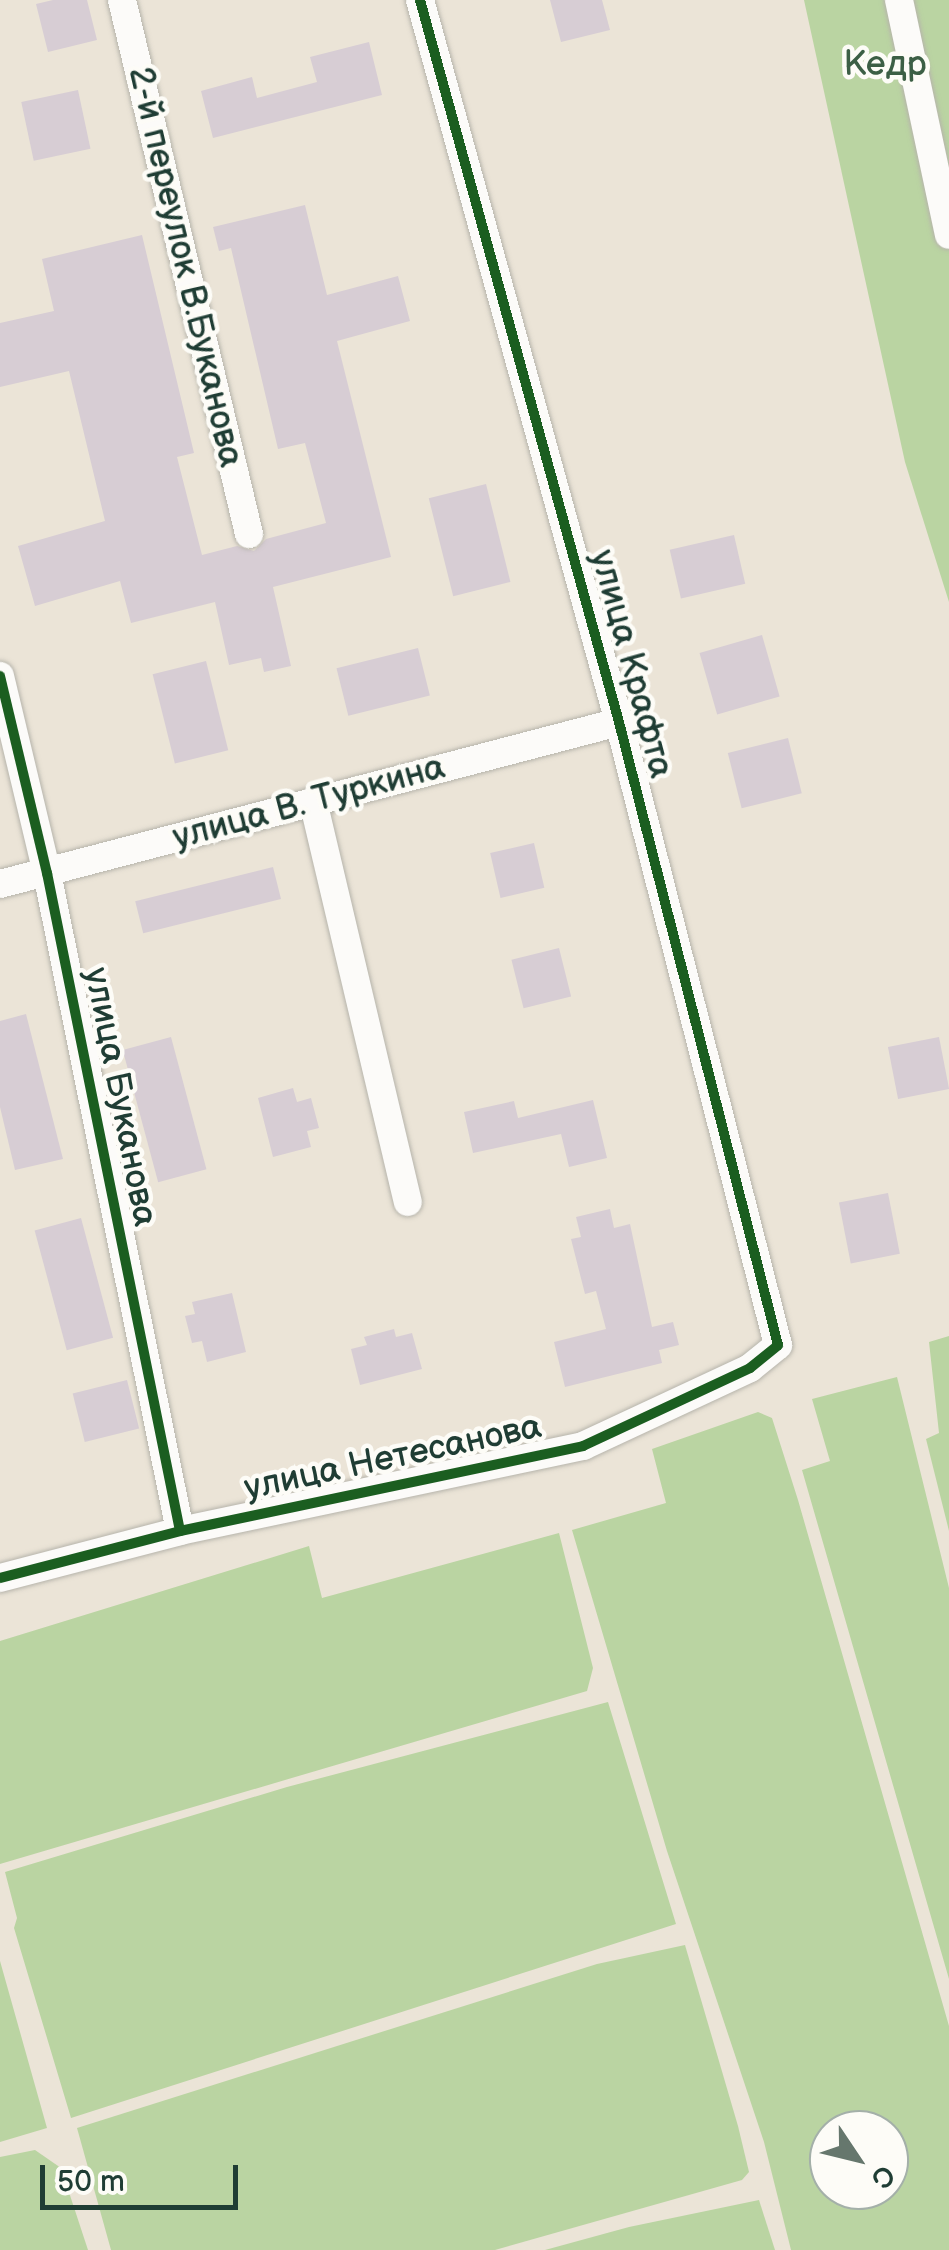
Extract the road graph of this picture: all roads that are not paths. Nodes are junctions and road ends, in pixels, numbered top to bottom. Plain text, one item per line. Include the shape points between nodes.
1 (122, 0) edge
2 (420, 0) edge
3 (899, 0) edge
4 (949, 235) edge
5 (249, 534) dead end
6 (0, 676) edge
7 (619, 722) junction
8 (312, 802) junction
9 (47, 872) junction
10 (0, 884) edge
11 (408, 1202) dead end
12 (778, 1345) joint
13 (180, 1531) junction
14 (0, 1578) edge

1 - 5 street, 2-й переулок В.Буканова
2 - 7 street, улица Крафта
3 - 4 street
6 - 9 street, улица Буканова
7 - 8 street, улица В. Туркина
7 - 12 street, улица Крафта
8 - 9 street, улица В. Туркина
8 - 11 street
9 - 10 street, улица В. Туркина
9 - 13 street, улица Буканова
12 - 13 street, улица Нетесанова via 750,1368 582,1446
13 - 14 street, улица Нетесанова

